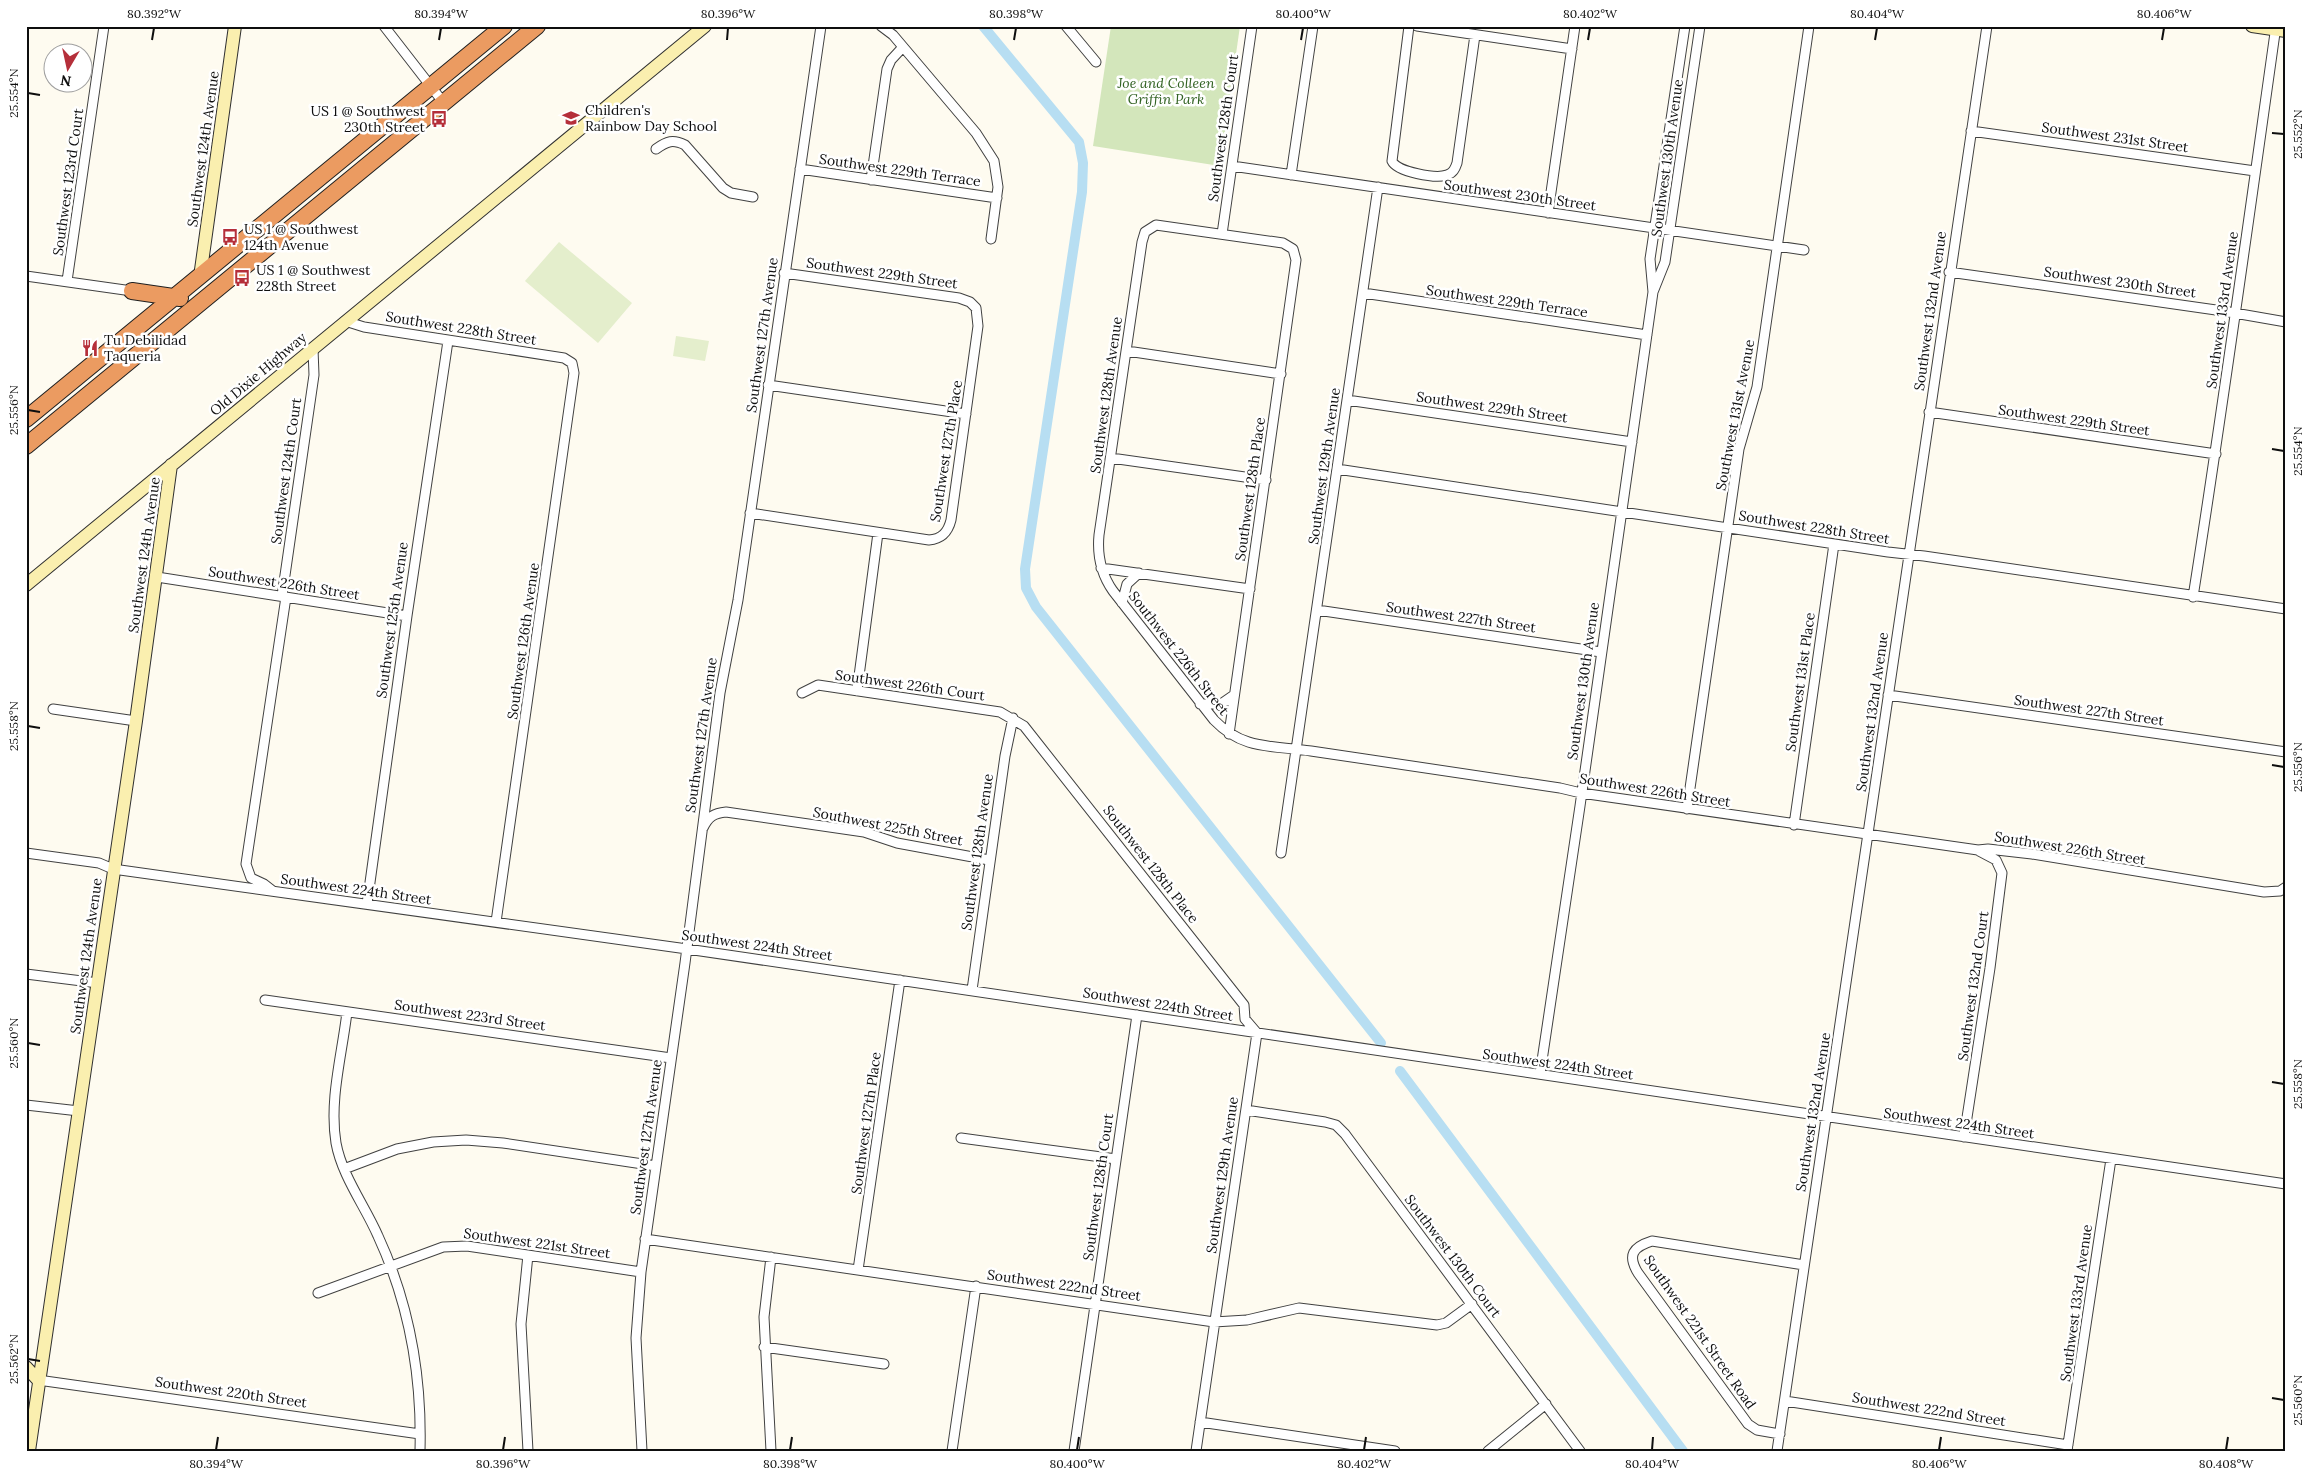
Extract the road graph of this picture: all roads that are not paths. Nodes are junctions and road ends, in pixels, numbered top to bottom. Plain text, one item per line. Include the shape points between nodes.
1 (104, 26) edge
2 (236, 26) edge
3 (384, 26) edge
4 (504, 26) edge
5 (537, 26) edge
6 (705, 26) edge
7 (821, 26) edge
8 (881, 26) edge
9 (1066, 26) edge
10 (1252, 26) edge
11 (1313, 26) edge
12 (1409, 26) edge
13 (1417, 26) edge
14 (1575, 26) edge
15 (1685, 26) edge
16 (1700, 26) edge
17 (1809, 26) edge
18 (1987, 26) edge
19 (2252, 26) edge
20 (2279, 29) edge
21 (1475, 35) junction
22 (903, 47) junction
23 (1572, 49) junction
24 (1096, 62) dead end
25 (430, 86) junction
26 (443, 102) junction
27 (1971, 130) junction
28 (656, 149) dead end
29 (1232, 166) junction
30 (800, 169) junction
31 (2255, 171) junction
32 (1291, 175) junction
33 (871, 180) junction
34 (309, 186) junction
35 (1378, 188) junction
36 (753, 197) dead end
37 (997, 198) junction
38 (1548, 213) junction
39 (1655, 228) junction
40 (1670, 230) junction
41 (1222, 234) junction
42 (991, 239) dead end
43 (1777, 246) junction
44 (1804, 250) dead end
45 (1949, 272) junction
46 (784, 273) junction
47 (26, 276) edge
48 (200, 277) junction
49 (68, 281) junction
50 (220, 286) junction
51 (132, 291) junction
52 (1653, 292) junction
53 (1363, 293) junction
54 (175, 297) junction
55 (199, 303) junction
56 (974, 305) joint
57 (2235, 313) junction
58 (345, 321) junction
59 (144, 322) junction
60 (2286, 322) edge
61 (1647, 336) junction
62 (448, 341) junction
63 (313, 349) junction
64 (1126, 351) junction
65 (572, 363) joint
66 (1281, 374) junction
67 (768, 385) junction
68 (1347, 400) junction
69 (1929, 412) junction
70 (966, 414) junction
71 (27, 422) edge
72 (1632, 442) junction
73 (26, 446) edge
74 (2216, 454) junction
75 (1111, 458) junction
76 (171, 466) junction
77 (1337, 469) junction
78 (1266, 480) junction
79 (1622, 511) junction
80 (750, 514) junction
81 (1728, 527) junction
82 (878, 533) junction
83 (1834, 544) junction
84 (1908, 555) junction
85 (1101, 568) junction
86 (1139, 573) junction
87 (157, 577) junction
88 (26, 585) edge
89 (1250, 589) junction
90 (284, 596) junction
91 (2193, 597) junction
92 (1122, 603) junction
93 (2286, 609) edge
94 (1317, 610) junction
95 (406, 616) junction
96 (1601, 652) junction
97 (857, 691) junction
98 (802, 693) dead end
99 (1234, 695) junction
100 (1888, 695) junction
101 (1200, 704) junction
102 (53, 709) dead end
103 (1014, 718) junction
104 (136, 721) junction
105 (1229, 734) junction
106 (1295, 748) junction
107 (2286, 752) edge
108 (1582, 793) junction
109 (1687, 809) junction
110 (1794, 825) junction
111 (701, 832) junction
112 (1868, 836) junction
113 (1978, 850) junction
114 (26, 853) edge
115 (1281, 853) dead end
116 (989, 860) junction
117 (113, 869) junction
118 (2286, 887) edge
119 (273, 891) junction
120 (367, 904) junction
121 (496, 922) junction
122 (687, 948) junction
123 (26, 974) edge
124 (900, 980) junction
125 (98, 983) junction
126 (972, 990) junction
127 (265, 1000) dead end
128 (347, 1012) junction
129 (1137, 1015) junction
130 (1257, 1033) junction
131 (671, 1058) junction
132 (1540, 1074) junction
133 (26, 1105) edge
134 (1246, 1110) junction
135 (79, 1112) junction
136 (1825, 1117) junction
137 (1964, 1137) junction
138 (961, 1138) dead end
139 (1116, 1159) junction
140 (2111, 1159) junction
141 (656, 1166) junction
142 (344, 1169) junction
143 (2286, 1184) edge
144 (646, 1238) junction
145 (528, 1255) junction
146 (771, 1257) junction
147 (1804, 1265) junction
148 (391, 1266) junction
149 (858, 1270) junction
150 (640, 1272) junction
151 (976, 1286) junction
152 (318, 1292) dead end
153 (1096, 1304) junction
154 (1472, 1304) junction
155 (1214, 1322) junction
156 (764, 1347) junction
157 (884, 1364) dead end
158 (26, 1367) edge
159 (38, 1380) junction
160 (1785, 1401) junction
161 (1546, 1404) junction
162 (1200, 1422) junction
163 (420, 1434) junction
164 (1780, 1434) junction
165 (28, 1437) edge
166 (2068, 1448) edge
167 (29, 1451) edge
168 (420, 1451) edge
169 (528, 1451) edge
170 (642, 1451) edge
171 (771, 1451) edge
172 (952, 1451) edge
173 (1074, 1451) edge
174 (1196, 1451) edge
175 (1395, 1451) edge
176 (1488, 1451) edge
177 (1580, 1451) edge
178 (1777, 1451) edge

1 - 49 street, Southwest 123rd Court
2 - 48 street, Southwest 124th Avenue
3 - 25 street
4 - 25 highway
5 - 26 highway
6 - 58 street, Old Dixie Highway
7 - 30 street, Southwest 127th Avenue
8 - 22 street
9 - 24 street
10 - 29 street, Southwest 128th Court
11 - 32 street
12 - 21 street via 1392,161 1403,170 1440,176 1451,173 1457,163
13 - 21 street
14 - 23 street
15 - 39 street, Southwest 130th Avenue
16 - 40 street, Southwest 130th Avenue
17 - 43 street, Southwest 131st Avenue
18 - 27 street, Southwest 132nd Avenue
19 - 20 street
20 - 31 street, Southwest 133rd Avenue
21 - 23 street
22 - 33 street via 887,69
22 - 37 street via 984,143 996,169
23 - 38 street
25 - 26 street
25 - 34 highway
26 - 50 highway
27 - 31 street, Southwest 231st Street
27 - 45 street, Southwest 132nd Avenue
28 - 36 street via 671,141 686,145 717,184 731,193
29 - 32 street, Southwest 230th Street
29 - 41 street, Southwest 128th Court
30 - 33 street, Southwest 229th Terrace
30 - 46 street, Southwest 127th Avenue
31 - 57 street, Southwest 133rd Avenue
32 - 35 street, Southwest 230th Street
33 - 37 street, Southwest 229th Terrace
34 - 48 highway
34 - 50 highway via 297,211 222,271
35 - 38 street, Southwest 230th Street
35 - 53 street, Southwest 129th Avenue
37 - 42 street
38 - 39 street, Southwest 230th Street
39 - 40 street, Southwest 230th Street
39 - 52 street, Southwest 130th Avenue via 1650,265
40 - 43 street, Southwest 230th Street
40 - 52 street, Southwest 130th Avenue via 1665,262
41 - 64 street, Southwest 128th Avenue via 1160,225 1148,229 1142,242
41 - 66 street, Southwest 128th Place via 1283,242 1293,249 1296,266
43 - 44 street, Southwest 230th Street
43 - 81 street, Southwest 131st Avenue via 1756,392 1741,441
45 - 57 street, Southwest 230th Street
45 - 69 street, Southwest 132nd Avenue
46 - 56 street, Southwest 229th Street via 959,298
46 - 67 street, Southwest 127th Avenue
47 - 49 street
48 - 54 highway
49 - 51 street
50 - 55 highway
51 - 54 highway
51 - 59 highway via 145,305
52 - 61 street, Southwest 130th Avenue
53 - 61 street, Southwest 229th Terrace
53 - 68 street, Southwest 129th Avenue
54 - 55 highway
54 - 59 highway
55 - 73 highway
56 - 70 street, Southwest 127th Place via 978,311 978,326
57 - 60 street, Southwest 230th Street
57 - 74 street, Southwest 133rd Avenue
58 - 62 street, Southwest 228th Street via 366,328
58 - 63 street, Old Dixie Highway
59 - 71 highway
61 - 72 street, Southwest 130th Avenue
62 - 65 street, Southwest 228th Street via 564,358
62 - 95 street, Southwest 125th Avenue
63 - 76 street, Old Dixie Highway
63 - 90 street, Southwest 124th Court via 314,375
64 - 66 street
64 - 75 street, Southwest 128th Avenue
65 - 121 street, Southwest 126th Avenue via 574,373
66 - 78 street, Southwest 128th Place
67 - 70 street
67 - 80 street, Southwest 127th Avenue
68 - 72 street, Southwest 229th Street
68 - 77 street, Southwest 129th Avenue
69 - 74 street, Southwest 229th Street
69 - 84 street, Southwest 132nd Avenue
70 - 82 street, Southwest 127th Place via 952,520 946,533 938,539 929,540
72 - 79 street, Southwest 130th Avenue
74 - 91 street, Southwest 133rd Avenue
75 - 78 street
75 - 85 street, Southwest 128th Avenue via 1099,543
76 - 87 street, Southwest 124th Avenue
76 - 88 street, Old Dixie Highway
77 - 79 street, Southwest 228th Street
77 - 94 street, Southwest 129th Avenue
78 - 89 street, Southwest 128th Place
79 - 81 street, Southwest 228th Street
79 - 96 street, Southwest 130th Avenue
80 - 82 street
80 - 111 street, Southwest 127th Avenue
81 - 83 street, Southwest 228th Street
81 - 109 street, Southwest 131st Avenue
82 - 97 street
83 - 84 street, Southwest 228th Street
83 - 110 street, Southwest 131st Place
84 - 91 street, Southwest 228th Street
84 - 100 street, Southwest 132nd Avenue
85 - 86 street
85 - 92 street, Southwest 226th Street
86 - 89 street
86 - 92 street via 1127,584
87 - 90 street, Southwest 226th Street
87 - 104 street, Southwest 124th Avenue
89 - 99 street, Southwest 128th Place
90 - 95 street, Southwest 226th Street
90 - 119 street, Southwest 124th Court via 246,864 251,878
91 - 93 street, Southwest 228th Street
92 - 101 street, Southwest 226th Street
94 - 96 street, Southwest 227th Street
94 - 106 street, Southwest 129th Avenue
95 - 120 street, Southwest 125th Avenue
96 - 108 street, Southwest 130th Avenue
97 - 98 street, Southwest 226th Court via 818,685
97 - 103 street, Southwest 226th Court via 1000,712
99 - 101 street via 1221,704
99 - 105 street, Southwest 128th Place
100 - 107 street, Southwest 227th Street
100 - 112 street, Southwest 132nd Avenue
101 - 105 street, Southwest 226th Street
102 - 104 street
103 - 116 street, Southwest 128th Avenue
103 - 130 street, Southwest 128th Place via 1024,726 1244,1005 1246,1019
104 - 117 street, Southwest 124th Avenue
105 - 106 street, Southwest 226th Street via 1255,745
106 - 108 street, Southwest 226th Street
106 - 115 street, Southwest 129th Avenue
108 - 109 street, Southwest 226th Street
108 - 132 street, Southwest 130th Avenue
109 - 110 street, Southwest 226th Street
110 - 112 street, Southwest 226th Street
111 - 116 street, Southwest 225th Street via 707,820 716,813 726,812 864,832 897,843
111 - 122 street, Southwest 127th Avenue
112 - 113 street, Southwest 226th Street
112 - 136 street, Southwest 132nd Avenue
113 - 118 street, Southwest 226th Street via 2032,854 2264,892 2280,891
113 - 137 street, Southwest 132nd Court via 1996,860 2002,873
114 - 117 street, Southwest 224th Street via 99,863
116 - 126 street, Southwest 128th Avenue
117 - 119 street, Southwest 224th Street
117 - 125 street, Southwest 124th Avenue
119 - 120 street, Southwest 224th Street
120 - 121 street, Southwest 224th Street
121 - 122 street, Southwest 224th Street
122 - 124 street, Southwest 224th Street
122 - 131 street, Southwest 127th Avenue
123 - 125 street
124 - 126 street, Southwest 224th Street
124 - 149 street, Southwest 127th Place
125 - 135 street, Southwest 124th Avenue
126 - 129 street, Southwest 224th Street
127 - 128 street, Southwest 223rd Street
128 - 131 street, Southwest 223rd Street
128 - 142 street via 333,1114 336,1145
129 - 130 street, Southwest 224th Street
129 - 139 street, Southwest 128th Court
130 - 132 street, Southwest 224th Street
130 - 134 street, Southwest 129th Avenue
131 - 141 street, Southwest 127th Avenue
132 - 136 street, Southwest 224th Street
133 - 135 street
134 - 154 street, Southwest 130th Court via 1336,1125
134 - 155 street, Southwest 129th Avenue
135 - 159 street, Southwest 124th Avenue
136 - 137 street, Southwest 224th Street
136 - 147 street, Southwest 132nd Avenue
137 - 140 street, Southwest 224th Street
138 - 139 street
139 - 153 street, Southwest 128th Court
140 - 143 street, Southwest 224th Street
140 - 166 street, Southwest 133rd Avenue
141 - 142 street via 466,1140 398,1149
141 - 144 street, Southwest 127th Avenue
142 - 148 street
144 - 146 street, Southwest 222nd Street
144 - 150 street, Southwest 127th Avenue
145 - 148 street, Southwest 221st Street via 467,1246 443,1247
145 - 150 street, Southwest 221st Street
145 - 169 street via 522,1324
146 - 149 street, Southwest 222nd Street
146 - 156 street via 764,1307
147 - 160 street, Southwest 132nd Avenue
147 - 164 street, Southwest 221st Street Road via 1652,1241 1639,1245 1633,1252 1632,1263 1638,1273 1748,1424 1757,1430
148 - 152 street, Southwest 221st Street
148 - 163 street via 408,1324 417,1374
149 - 151 street, Southwest 222nd Street
150 - 170 street, Southwest 127th Avenue via 636,1338
151 - 153 street, Southwest 222nd Street
151 - 172 street
153 - 155 street, Southwest 222nd Street
153 - 173 street, Southwest 128th Court
154 - 155 street, Southwest 222nd Street via 1446,1323 1437,1325 1299,1308 1247,1320
154 - 161 street, Southwest 130th Court
155 - 162 street
156 - 157 street
156 - 171 street
158 - 159 street
159 - 163 street, Southwest 220th Street
159 - 165 street, Southwest 124th Avenue
160 - 164 street, Southwest 132nd Avenue
160 - 166 street, Southwest 222nd Street
161 - 176 street
161 - 177 street
162 - 174 street
162 - 175 street
163 - 168 street
164 - 178 street, Southwest 132nd Avenue
165 - 167 street, Southwest 124th Avenue

